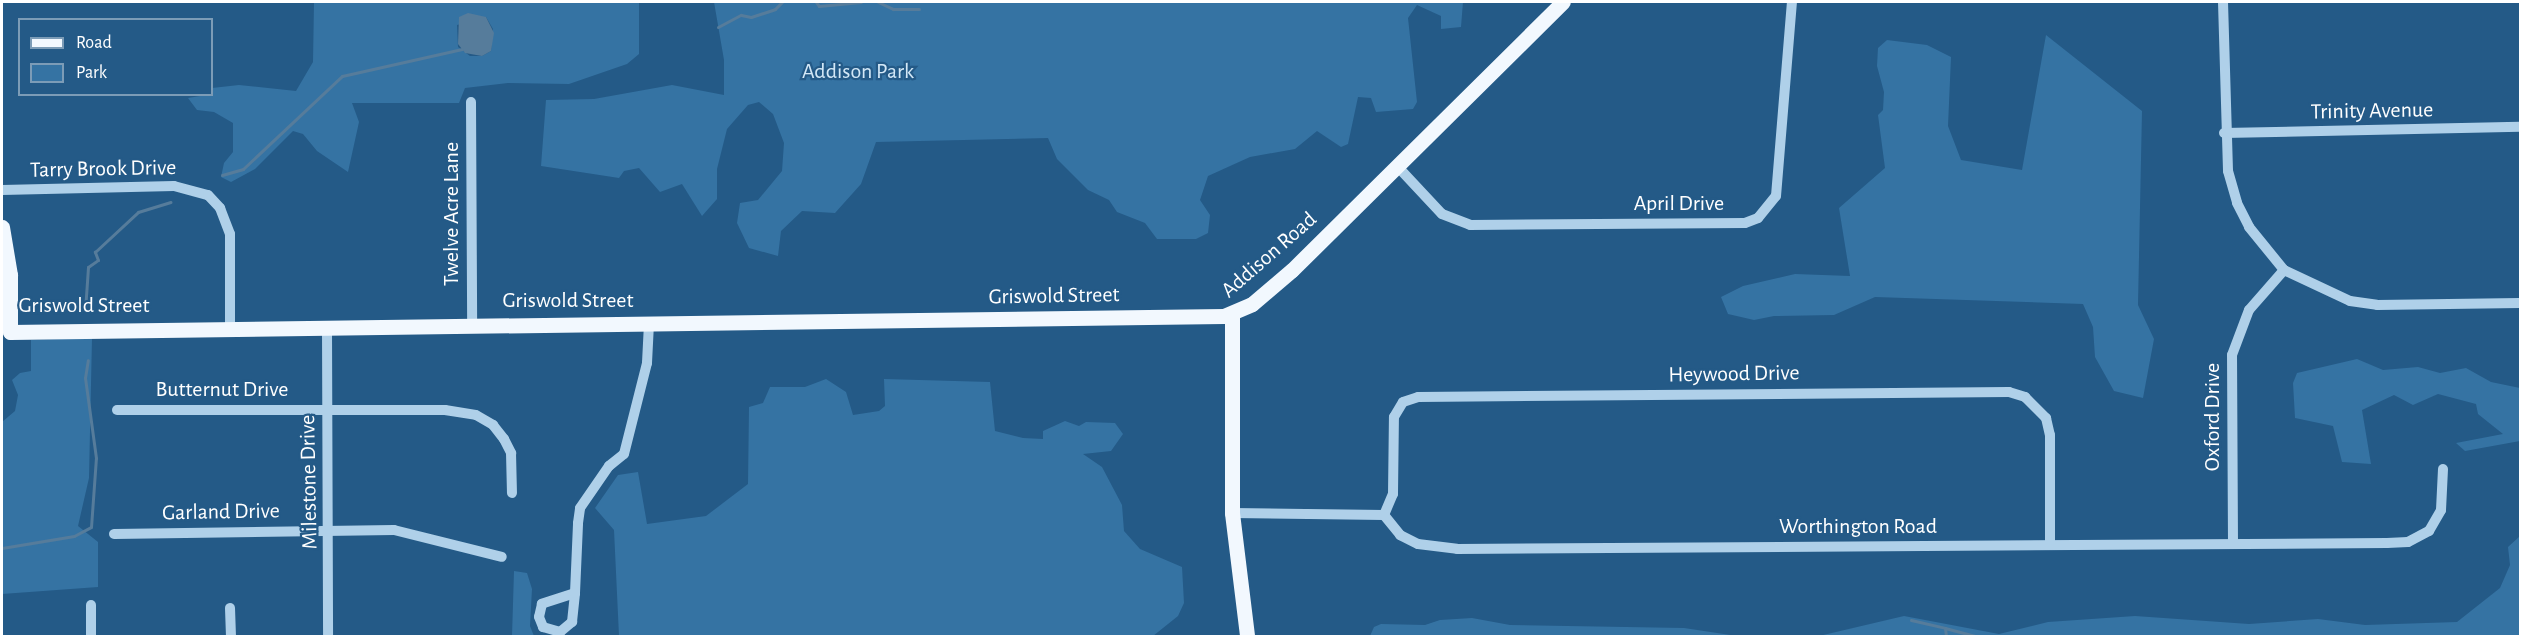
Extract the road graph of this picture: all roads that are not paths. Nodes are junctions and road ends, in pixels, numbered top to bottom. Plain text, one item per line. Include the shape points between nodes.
1 (1563, 2) edge
2 (1792, 2) edge
3 (2223, 2) edge
4 (471, 102) dead end
5 (2520, 128) edge
6 (2224, 133) junction
7 (1398, 167) junction
8 (2, 190) edge
9 (2, 227) edge
10 (2284, 270) junction
11 (2520, 303) edge
12 (1232, 314) junction
13 (649, 323) junction
14 (472, 325) junction
15 (230, 327) junction
16 (327, 328) junction
17 (6, 332) edge
18 (117, 410) dead end
19 (328, 410) junction
20 (2443, 469) dead end
21 (512, 493) dead end
22 (1232, 513) junction
23 (1384, 515) junction
24 (330, 530) junction
25 (114, 534) dead end
26 (2233, 544) junction
27 (2050, 546) junction
28 (502, 557) dead end
29 (575, 593) dead end
30 (91, 605) dead end
31 (230, 608) dead end
32 (91, 636) edge
33 (231, 636) edge
34 (328, 636) edge
35 (1247, 636) edge

1 - 7 main road, Addison Road
2 - 7 street, April Drive via 1776,196 1758,218 1745,223 1470,225 1442,214
3 - 6 street
4 - 14 street, Twelve Acre Lane
5 - 6 street, Trinity Avenue
6 - 10 street via 2237,203 2249,227
7 - 12 main road, Addison Road via 1292,270 1252,304
8 - 15 street, Tarry Brook Drive via 174,186 208,195 220,208 230,234
9 - 17 main road, Griswold Street via 10,275
10 - 11 street via 2326,293 2377,305
10 - 26 street, Oxford Drive via 2249,310 2232,355
12 - 13 main road, Griswold Street
12 - 22 main road, Addison Road
13 - 14 main road, Griswold Street
13 - 29 street via 645,374 624,454 609,466 579,508
14 - 16 main road, Griswold Street
15 - 16 main road, Griswold Street
15 - 17 main road, Griswold Street
16 - 19 street, Milestone Drive
18 - 19 street, Butternut Drive
19 - 21 street, Butternut Drive via 445,410 476,415 493,425 511,453
19 - 24 street, Milestone Drive
20 - 26 street, Worthington Road via 2441,510 2429,531 2408,542
22 - 23 street
22 - 35 main road, Addison Road
23 - 27 street, Worthington Road via 1400,536 1418,544 1457,549
23 - 27 street, Heywood Drive via 1393,494 1394,417 1403,402 1418,397 2009,392 2025,397 2046,418 2050,435
24 - 25 street, Garland Drive
24 - 28 street, Garland Drive via 394,530
24 - 34 street, Milestone Drive
26 - 27 street, Worthington Road
30 - 32 street
31 - 33 street

